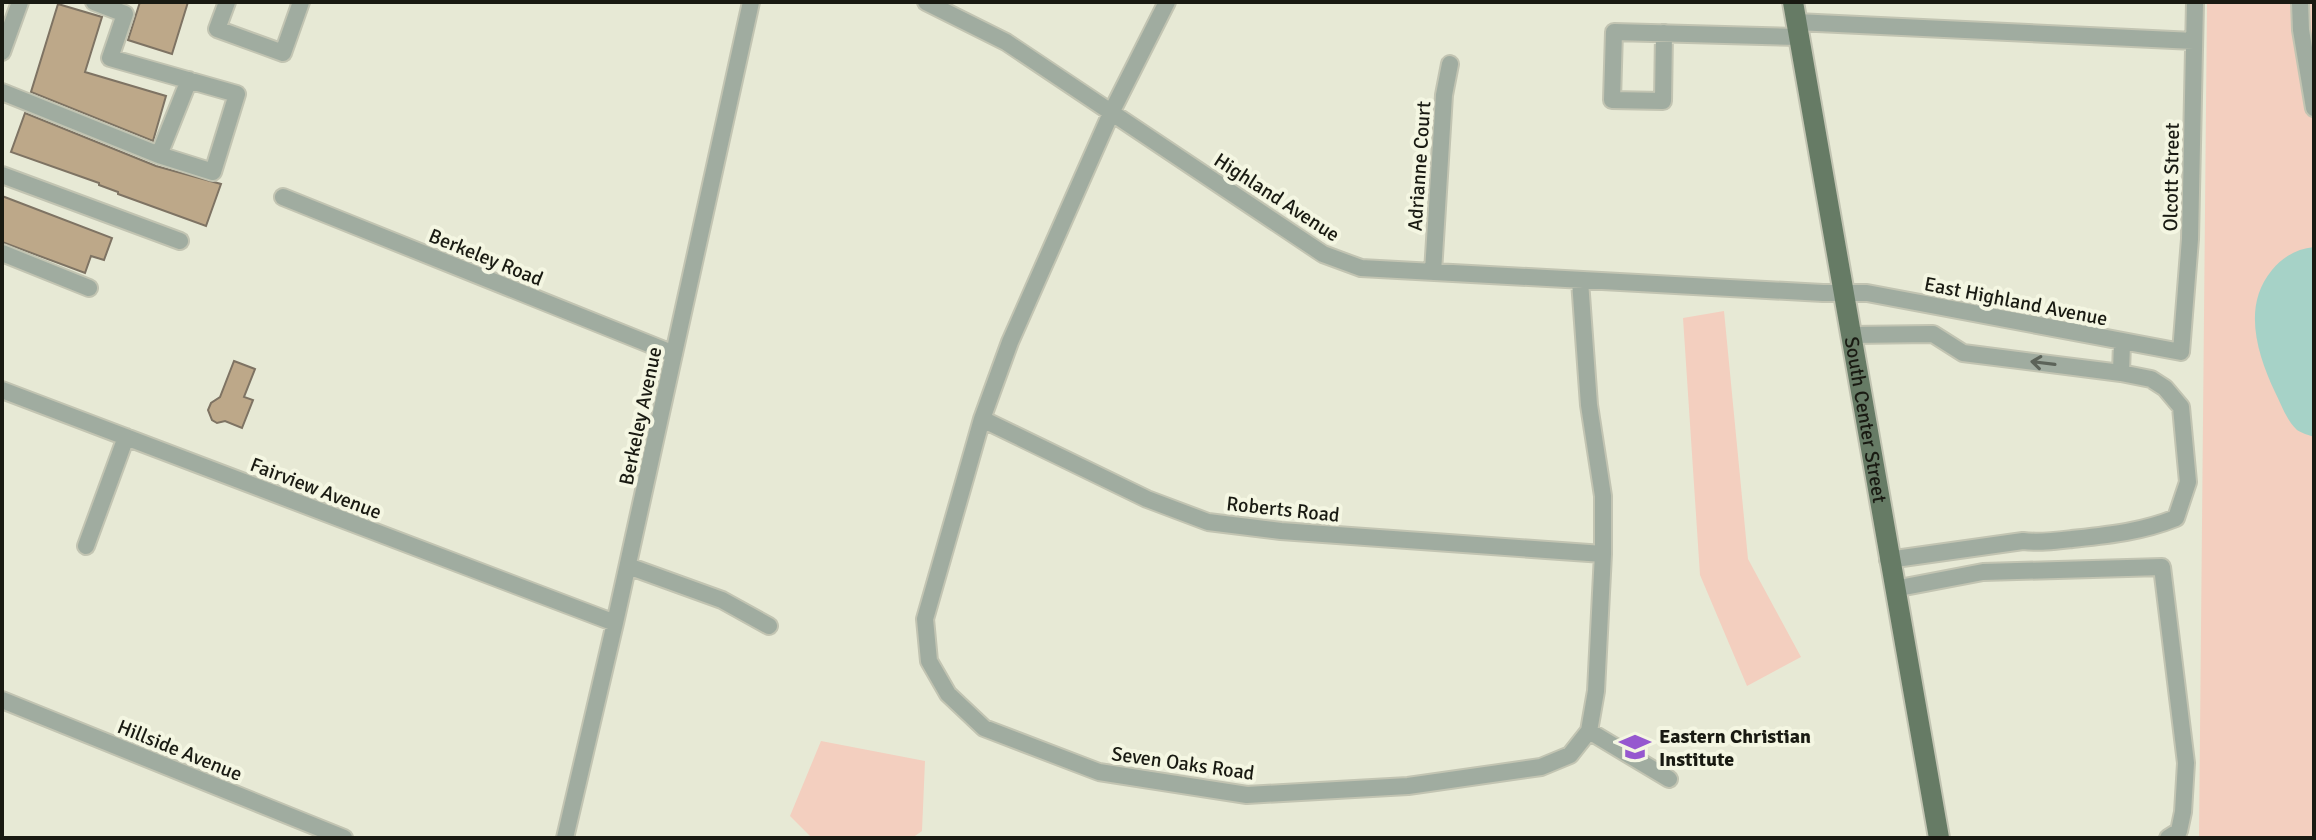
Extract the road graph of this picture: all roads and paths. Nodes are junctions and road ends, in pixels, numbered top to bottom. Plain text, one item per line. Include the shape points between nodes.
1 (20, 2) edge
2 (94, 2) edge
3 (227, 2) edge
4 (301, 2) edge
5 (751, 2) edge
6 (926, 2) edge
7 (1167, 2) edge
8 (2195, 2) edge
9 (2300, 2) edge
10 (1796, 20) edge
11 (1664, 33) junction
12 (2194, 41) junction
13 (2, 52) edge
14 (1450, 64) dead end
15 (189, 80) junction
16 (2, 92) edge
17 (2314, 108) edge
18 (1112, 111) junction
19 (159, 155) junction
20 (2, 175) edge
21 (283, 197) dead end
22 (180, 241) dead end
23 (2, 253) edge
24 (1433, 272) junction
25 (1580, 281) junction
26 (89, 288) dead end
27 (1843, 293) junction
28 (1850, 335) junction
29 (2122, 342) junction
30 (2181, 352) joint
31 (674, 354) junction
32 (2121, 373) junction
33 (2, 390) edge
34 (982, 419) junction
35 (126, 437) junction
36 (86, 546) dead end
37 (1603, 554) junction
38 (1888, 560) junction
39 (628, 566) junction
40 (1894, 589) junction
41 (615, 623) junction
42 (769, 626) dead end
43 (2, 700) edge
44 (1589, 731) junction
45 (1669, 779) dead end
46 (344, 838) edge
47 (565, 838) edge
48 (1939, 838) edge
49 (2168, 838) edge

1 - 13 street
2 - 15 street via 125,14 110,58
3 - 4 street via 217,29 283,53
5 - 31 street, Berkeley Avenue
6 - 18 street, Highland Avenue via 1006,42
7 - 18 street, Seven Oaks Road
8 - 12 street, Olcott Street
9 - 17 street
10 - 11 street
10 - 12 street
10 - 27 main road, South Center Street
11 - 11 street via 1614,32 1612,100 1663,101
12 - 30 street, Olcott Street via 2190,239
14 - 24 street, Adrianne Court
15 - 19 street
15 - 19 street via 237,94 213,172
16 - 19 street
18 - 24 street, Highland Avenue via 1323,254 1361,268
18 - 34 street, Seven Oaks Road via 1010,342
20 - 22 street
21 - 31 street, Berkeley Road
23 - 26 street
24 - 25 street, Highland Avenue
25 - 27 street, Highland Avenue
25 - 37 street via 1589,405 1603,496
27 - 28 main road, South Center Street
27 - 29 street, East Highland Avenue via 1867,293
32 -> 28 street via 1963,353 1933,334
28 - 38 main road, South Center Street
29 - 30 street, East Highland Avenue
29 - 32 street
31 - 39 street, Berkeley Avenue
32 - 38 street via 2151,379 2181,407 2188,482 2176,518 2115,535 2023,541
33 - 35 street, Fairview Avenue
34 - 37 street, Roberts Road via 1147,499 1208,522
34 - 44 street, Seven Oaks Road via 925,619 929,661 948,694 984,728 1099,772 1247,795 1408,786 1541,767 1570,755
35 - 36 street
35 - 41 street, Fairview Avenue
37 - 44 street
38 - 40 main road, South Center Street
39 - 41 street, Berkeley Avenue
39 - 42 street via 722,600
40 - 48 main road, South Center Street
40 - 49 street via 1983,572 2162,567 2186,763 2179,831
41 - 47 street, Berkeley Avenue
43 - 46 street, Hillside Avenue
44 - 45 street

